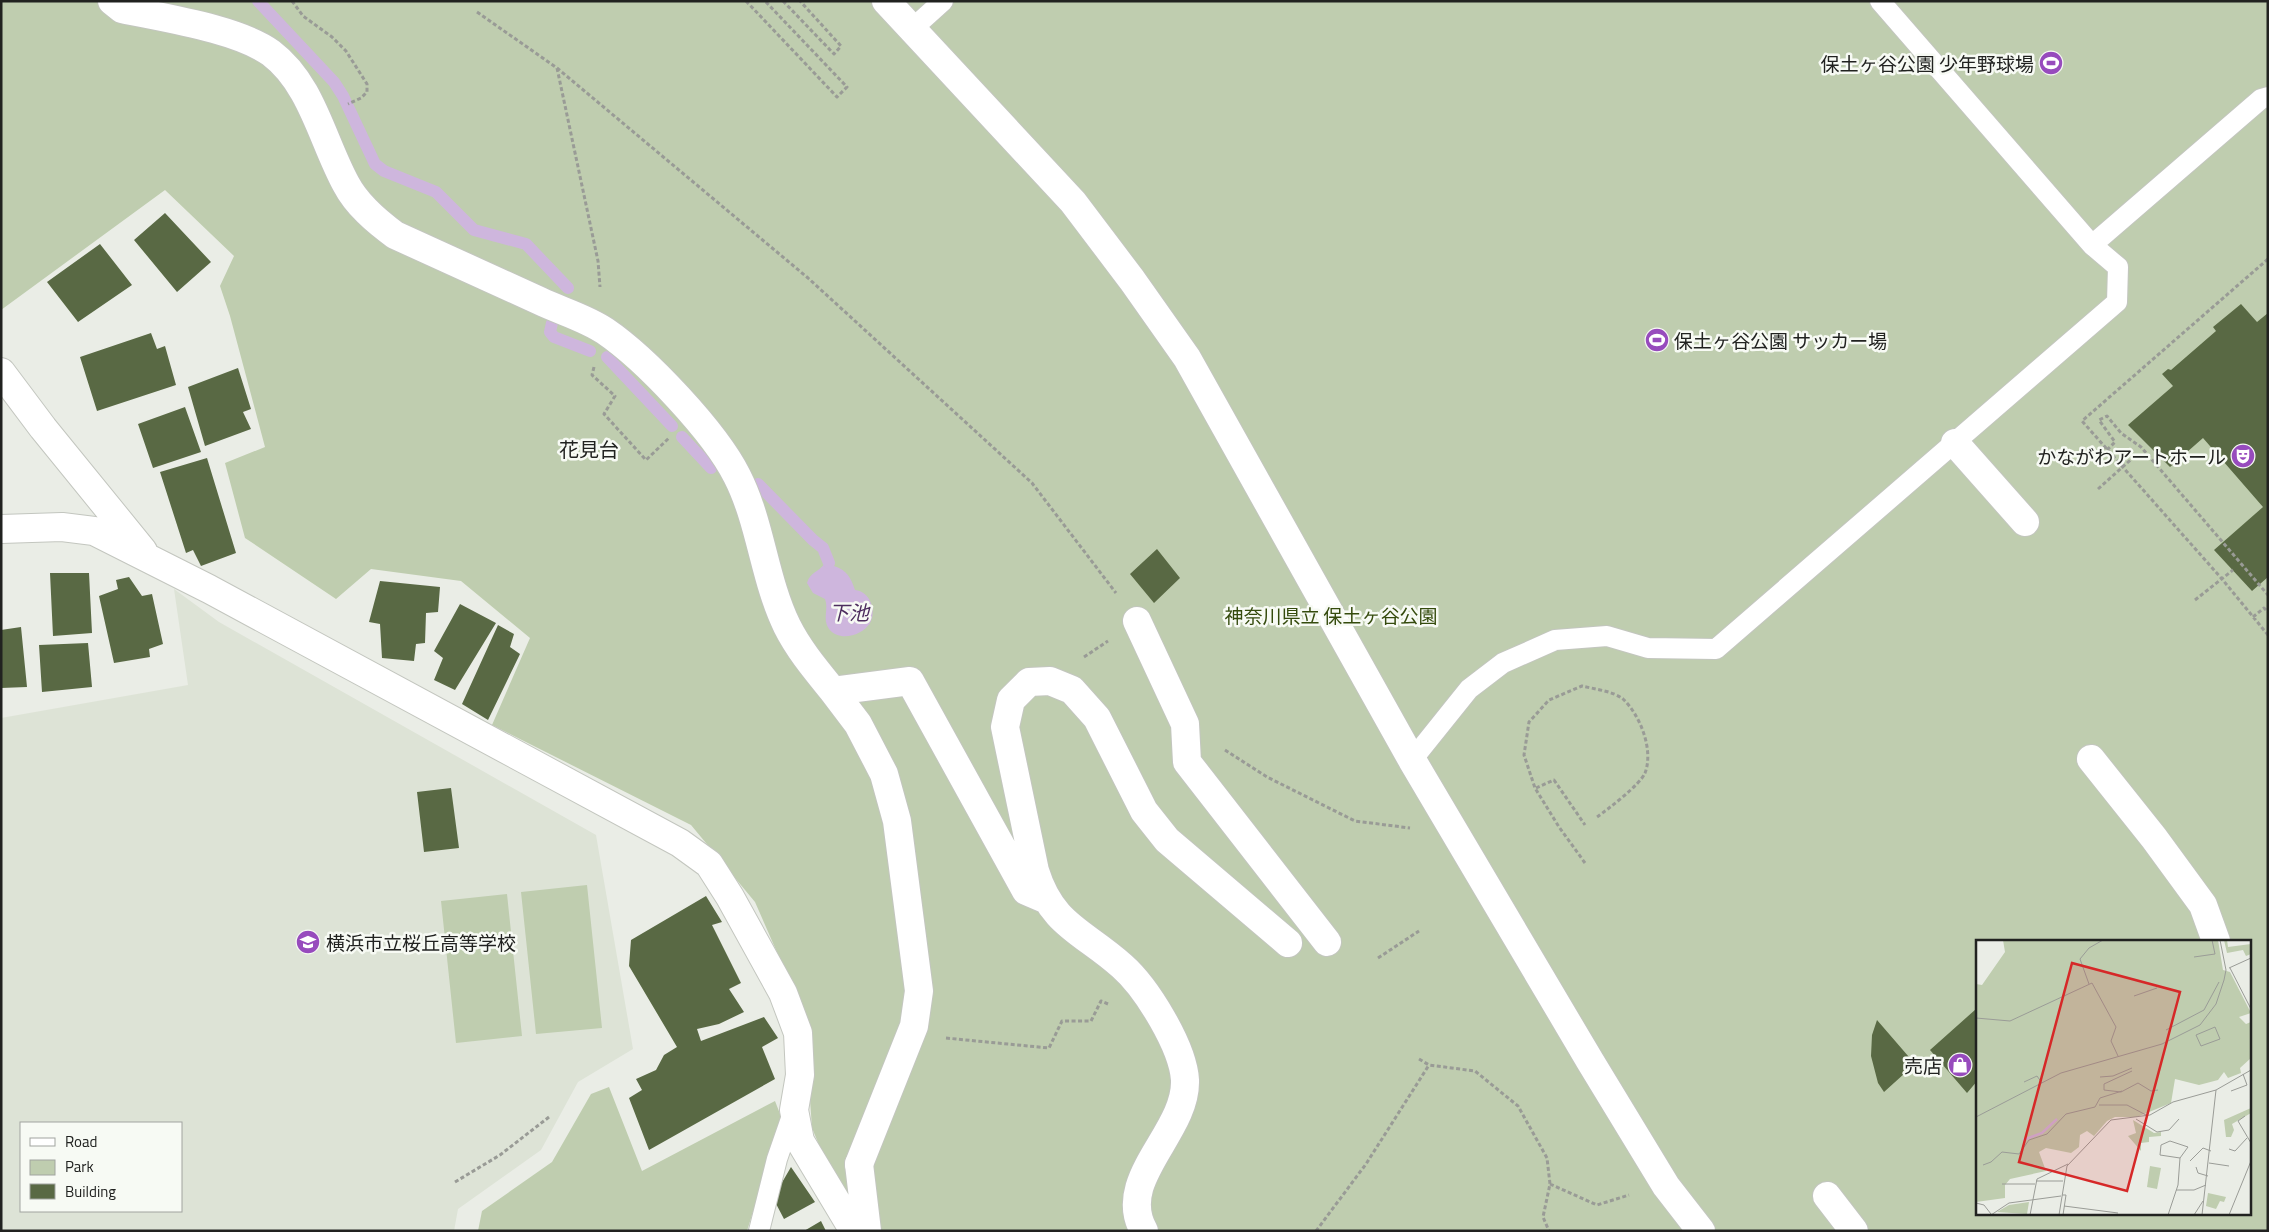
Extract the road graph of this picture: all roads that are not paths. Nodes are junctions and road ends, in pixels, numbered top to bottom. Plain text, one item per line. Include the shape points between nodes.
1 (112, 1) edge
2 (886, 1) edge
3 (943, 1) edge
4 (1880, 1) edge
5 (912, 29) junction
6 (2268, 97) edge
7 (2092, 246) junction
8 (1, 372) edge
9 (1955, 443) junction
10 (2024, 522) dead end
11 (1, 529) edge
12 (147, 557) junction
13 (1137, 621) road end
14 (833, 691) junction
15 (1412, 760) junction
16 (2091, 760) dead end
17 (1047, 900) junction
18 (2216, 940) edge
19 (1327, 942) dead end
20 (1288, 943) dead end
21 (794, 1110) junction
22 (1827, 1196) dead end
23 (759, 1231) edge
24 (854, 1231) edge
25 (867, 1231) edge
26 (1144, 1231) edge
27 (1701, 1231) edge
28 (1854, 1231) edge

1 - 14 street via 122,9 236,36 270,53 301,85 346,184 377,221 395,235 603,330 645,365 691,413 737,476 787,626 807,659
2 - 5 street
3 - 5 lane
4 - 7 lane
5 - 15 street via 1073,202 1187,358
6 - 7 lane via 2261,99
7 - 9 lane via 2118,267 2117,302
8 - 12 street
9 - 10 street
9 - 15 lane via 1716,649 1648,648 1607,636 1555,640 1503,663 1469,689
11 - 12 street via 62,527 94,531
12 - 21 street via 680,843 709,864 783,993 798,1033 800,1075
13 - 19 street via 1184,724 1187,762
14 - 17 street via 910,681 1026,891
14 - 25 street via 858,724 884,774 897,821 919,991 914,1026 859,1164
15 - 27 street via 1666,1186
16 - 18 street via 2203,905
17 - 20 street via 1035,871 1005,727 1011,700 1029,682 1050,681 1072,690 1096,718 1144,811 1167,840
17 - 26 street via 1052,910 1071,927 1123,966 1153,1003 1177,1049 1185,1080 1180,1109 1139,1183 1135,1207
21 - 23 lane via 777,1159
21 - 24 street via 800,1141
22 - 28 street

